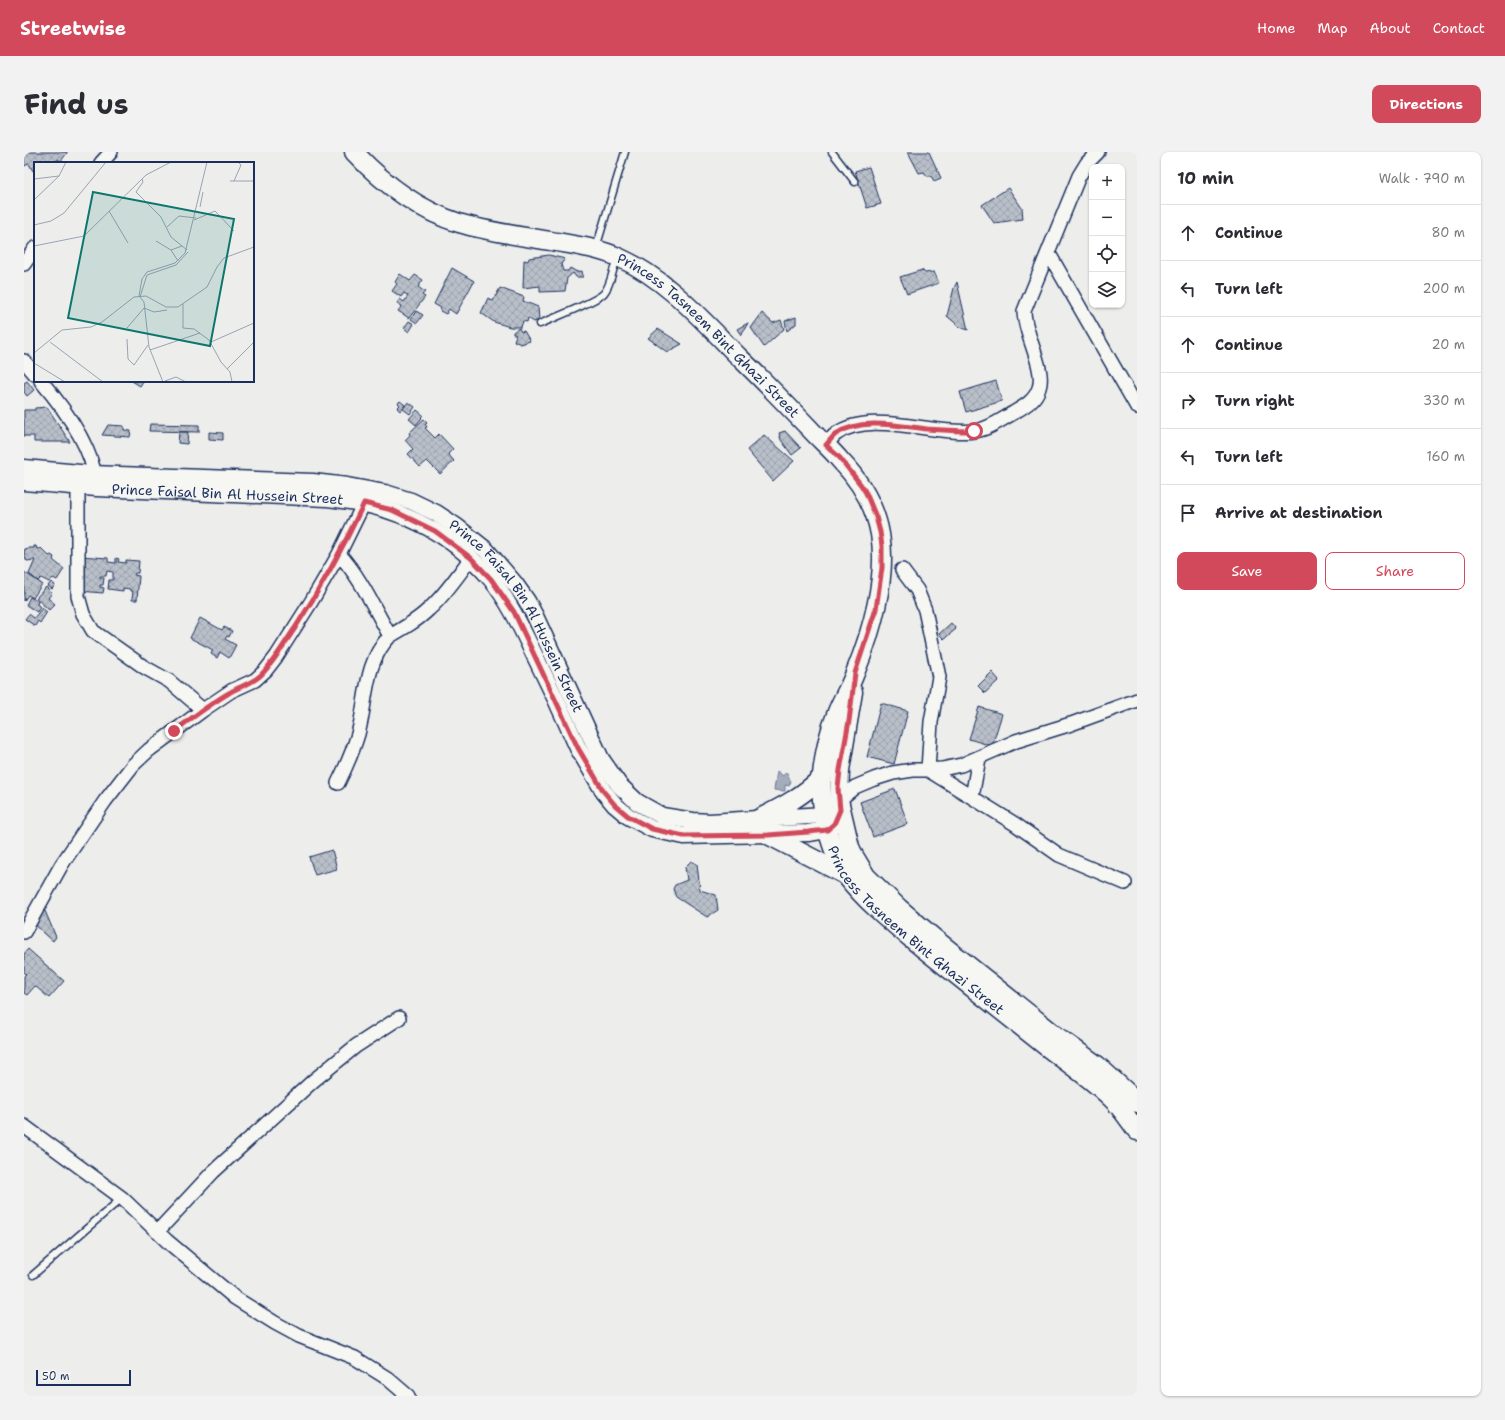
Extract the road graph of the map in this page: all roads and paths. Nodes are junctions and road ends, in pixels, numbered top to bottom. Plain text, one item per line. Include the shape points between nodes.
1 (111, 152) edge
2 (354, 152) edge
3 (625, 152) edge
4 (832, 152) edge
5 (1098, 152) edge
6 (102, 162) edge
7 (855, 182) dead end
8 (34, 249) edge
9 (595, 249) junction
10 (1048, 252) junction
11 (617, 257) junction
12 (24, 264) edge
13 (540, 324) dead end
14 (24, 361) edge
15 (34, 373) edge
16 (42, 382) edge
17 (1137, 408) edge
18 (826, 445) junction
19 (24, 468) edge
20 (78, 479) junction
21 (96, 481) junction
22 (24, 482) edge
23 (364, 503) junction
24 (339, 554) junction
25 (471, 558) junction
26 (902, 570) dead end
27 (390, 636) junction
28 (855, 673) junction
29 (1137, 700) edge
30 (203, 710) junction
31 (979, 758) junction
32 (928, 770) junction
33 (822, 777) junction
34 (338, 783) dead end
35 (972, 797) junction
36 (839, 800) junction
37 (758, 819) junction
38 (833, 823) junction
39 (768, 835) junction
40 (846, 875) junction
41 (1125, 883) dead end
42 (24, 932) edge
43 (399, 1018) dead end
44 (1137, 1104) edge
45 (24, 1126) edge
46 (1137, 1131) edge
47 (122, 1198) junction
48 (157, 1232) junction
49 (33, 1275) dead end
50 (408, 1396) edge

1 - 6 street
2 - 9 main road, Princess Tasneem Bint Ghazi Street via 390,186 442,217 483,229
3 - 9 lane
4 - 7 lane
5 - 10 street via 1079,176
8 - 12 street
9 - 11 main road, Princess Tasneem Bint Ghazi Street
10 - 17 street
10 - 18 street via 1024,312 1026,330 1039,368 1040,380 1039,389 1029,403 981,430 962,431 868,424 849,428 837,434
11 - 13 lane via 604,293
11 - 18 main road, Princess Tasneem Bint Ghazi Street via 648,273 684,304
14 - 15 street
16 - 21 street via 70,419 86,450
18 - 28 main road, Princess Tasneem Bint Ghazi Street via 840,458 866,493 876,517 882,546 882,568 876,609
19 - 20 street, Prince Faisal Bin Al Hussein Street
20 - 21 street, Prince Faisal Bin Al Hussein Street
20 - 22 street, Prince Faisal Bin Al Hussein Street
20 - 30 street via 78,596 87,622 94,631 169,681
21 - 23 street, Prince Faisal Bin Al Hussein Street
21 - 37 street, Prince Faisal Bin Al Hussein Street via 313,482 374,490 399,497 436,513 486,550 523,595 601,759 628,795 648,809 673,819 710,822
23 - 24 street
23 - 25 street, Prince Faisal Bin Al Hussein Street via 392,510 417,521
24 - 27 street via 362,585
24 - 30 street via 266,670 255,680
25 - 27 street via 429,609
25 - 39 street, Prince Faisal Bin Al Hussein Street via 491,579 514,612 578,748 604,792 615,805 639,823 666,833 684,836
26 - 32 street via 917,590 924,610 939,677 931,722
27 - 34 street via 383,644 369,675 358,734
28 - 33 main road, Princess Tasneem Bint Ghazi Street via 836,715 828,741
28 - 36 main road, Princess Tasneem Bint Ghazi Street via 840,770
29 - 31 street via 1016,741
30 - 42 street via 148,750 127,772 104,801 62,864
31 - 32 street via 957,767
31 - 35 street
32 - 35 street
32 - 36 street via 893,773 874,779 856,787
33 - 37 main road via 796,799
33 - 38 main road, Princess Tasneem Bint Ghazi Street
35 - 41 street via 1059,855
36 - 38 main road, Princess Tasneem Bint Ghazi Street
37 - 38 street, Prince Faisal Bin Al Hussein Street
38 - 39 street, Prince Faisal Bin Al Hussein Street via 808,832
38 - 40 main road, Princess Tasneem Bint Ghazi Street via 837,859
38 - 44 main road, Princess Tasneem Bint Ghazi Street via 866,876 875,885 934,938 1097,1065
39 - 40 main road
40 - 46 main road, Princess Tasneem Bint Ghazi Street via 866,898 901,930 1095,1084 1114,1101
43 - 48 street via 356,1046 314,1081 213,1172
45 - 47 street
47 - 48 street
47 - 49 lane
48 - 50 street via 235,1298 299,1336 355,1358 387,1378

